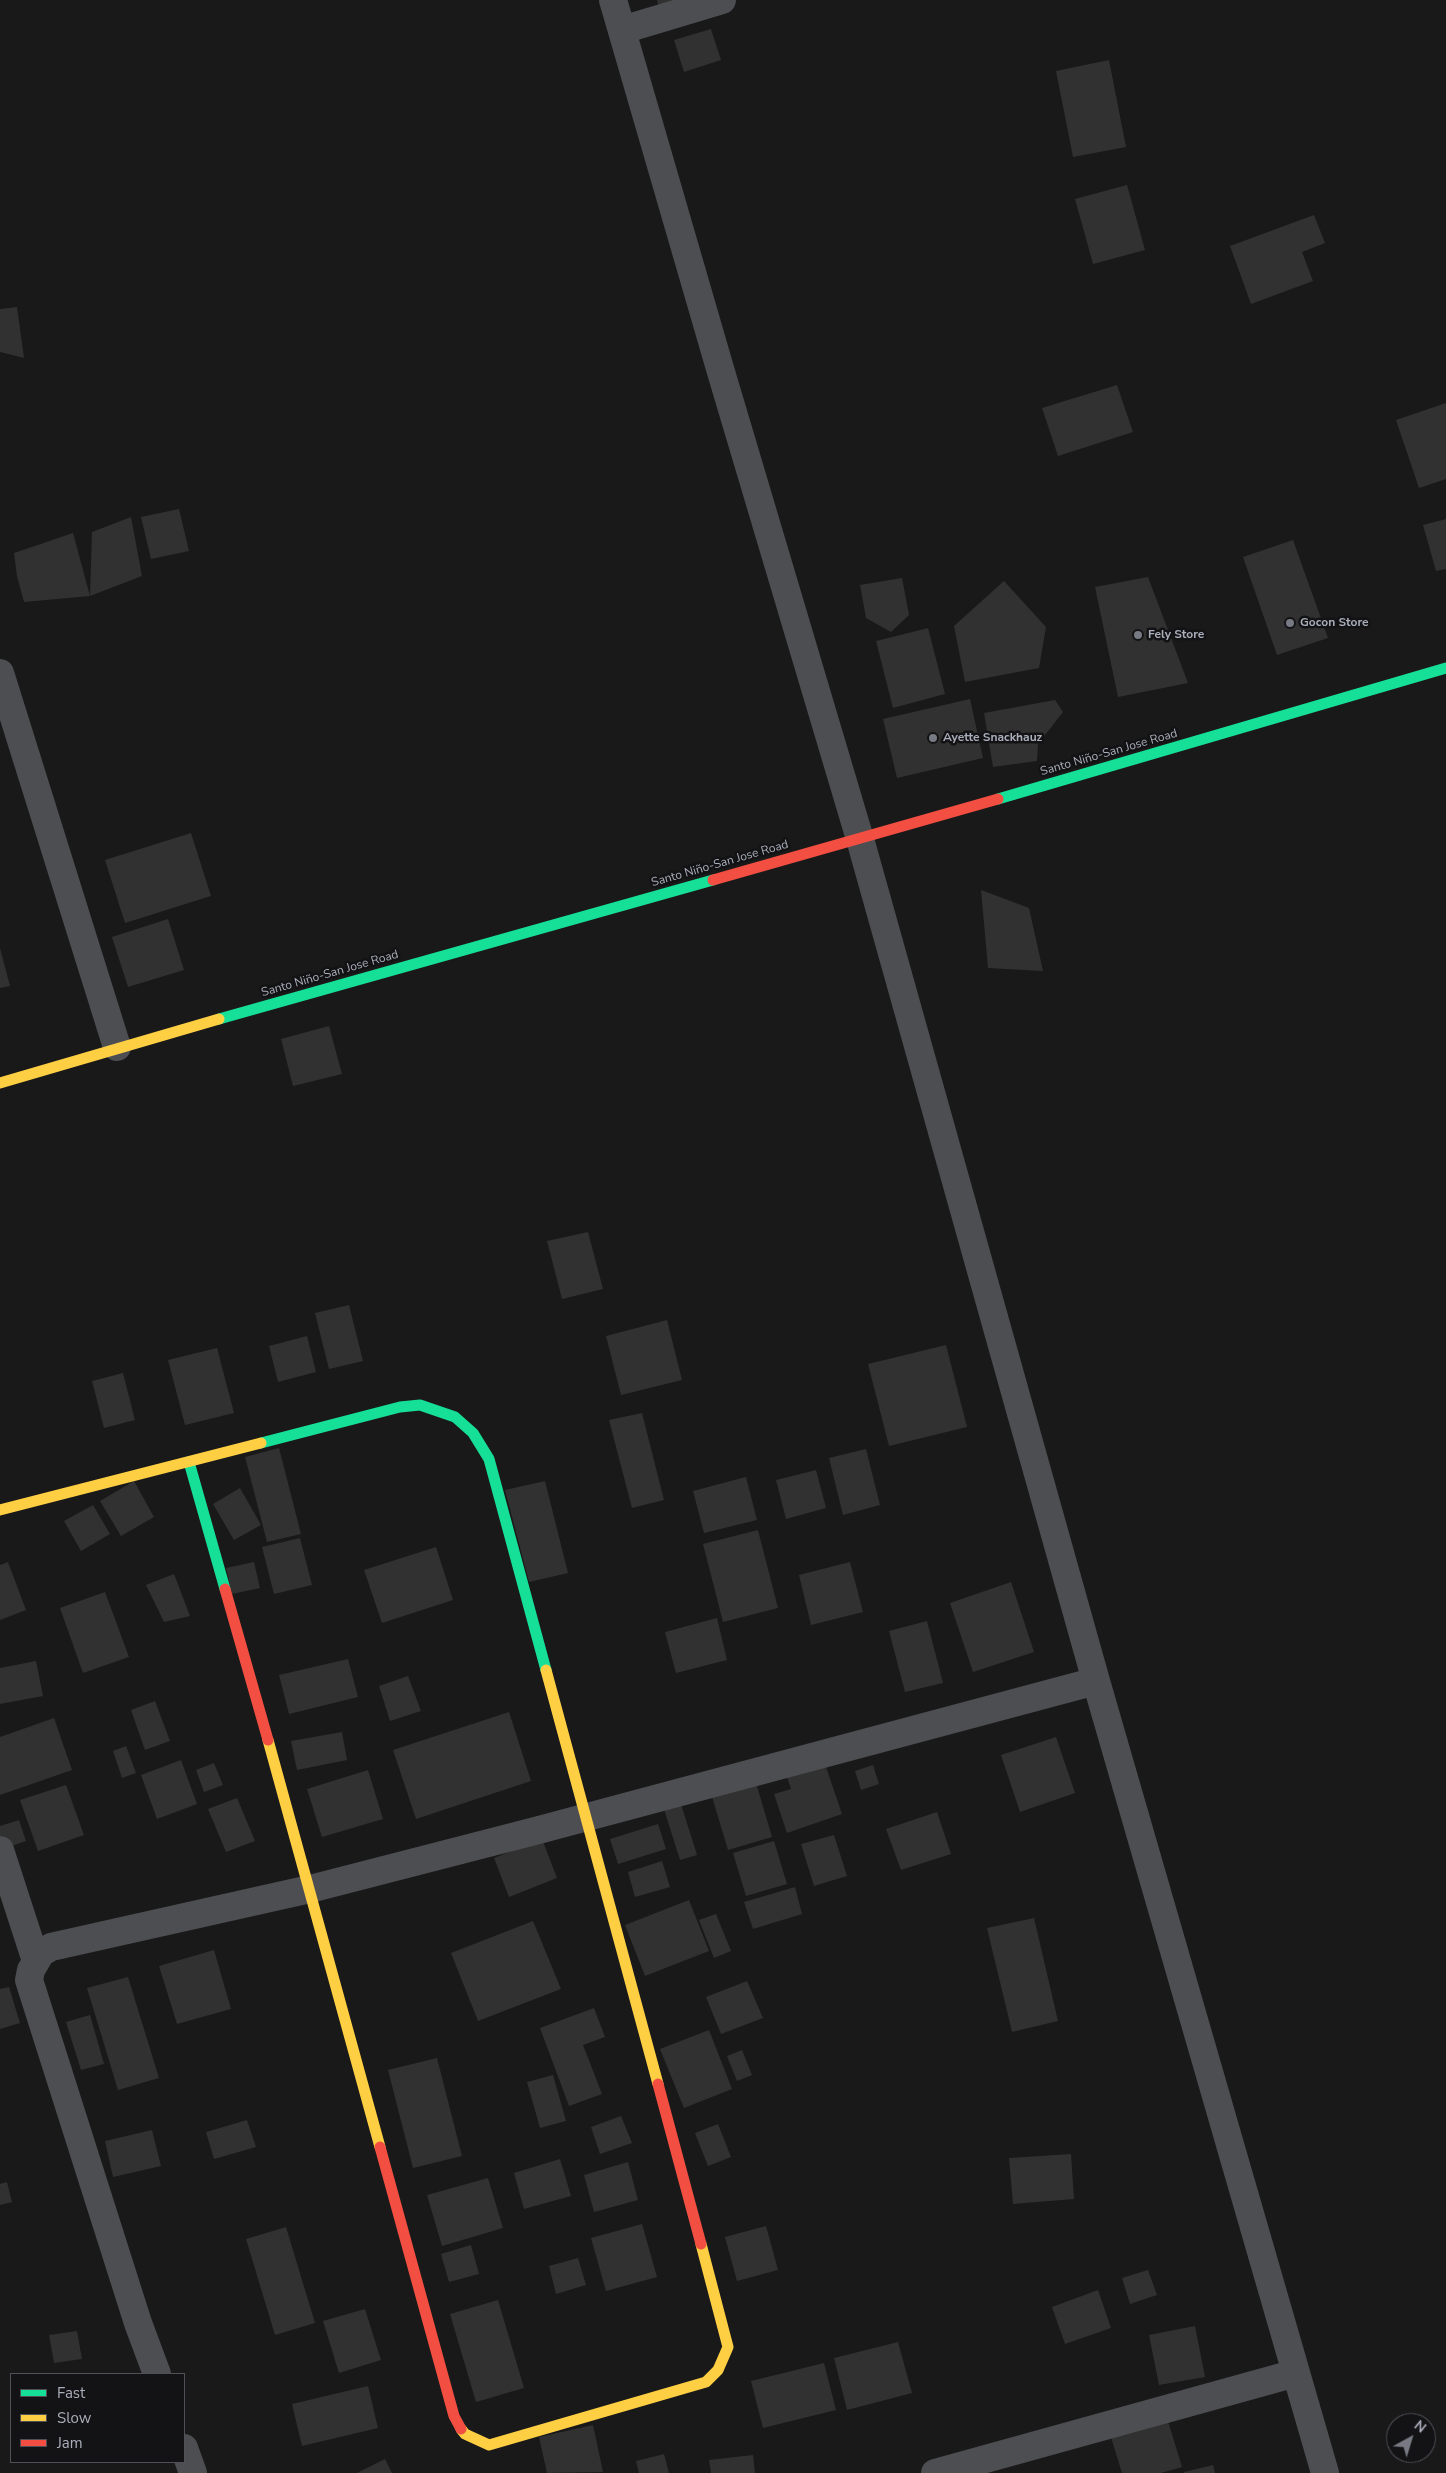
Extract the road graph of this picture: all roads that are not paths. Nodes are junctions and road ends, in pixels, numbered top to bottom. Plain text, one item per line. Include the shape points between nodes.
1 (613, 0) edge
2 (722, 0) edge
3 (622, 30) junction
4 (1446, 668) edge
5 (0, 673) edge
6 (860, 839) junction
7 (117, 1047) junction
8 (0, 1083) edge
9 (189, 1462) junction
10 (0, 1510) edge
11 (1096, 1681) junction
12 (586, 1818) junction
13 (0, 1850) edge
14 (310, 1889) junction
15 (36, 1961) junction
16 (157, 2373) edge
17 (1296, 2373) junction
18 (185, 2451) edge
19 (193, 2473) edge
20 (935, 2473) edge
21 (1325, 2473) edge

1 - 3 street
2 - 3 street
3 - 6 street
4 - 6 street, Santo Niño-San Jose Road
5 - 7 street
6 - 7 street, Santo Niño-San Jose Road
6 - 11 street
7 - 8 street, Santo Niño-San Jose Road
9 - 10 street
9 - 12 street via 400,1407 420,1405 437,1409 473,1433 489,1459
9 - 14 street
11 - 12 street
11 - 17 street
12 - 14 street
12 - 14 street via 728,2347 718,2370 706,2382 489,2444 465,2434 454,2416
13 - 15 street
14 - 15 street via 51,1947
15 - 16 street via 29,1980
17 - 20 street
17 - 21 street
18 - 19 street

